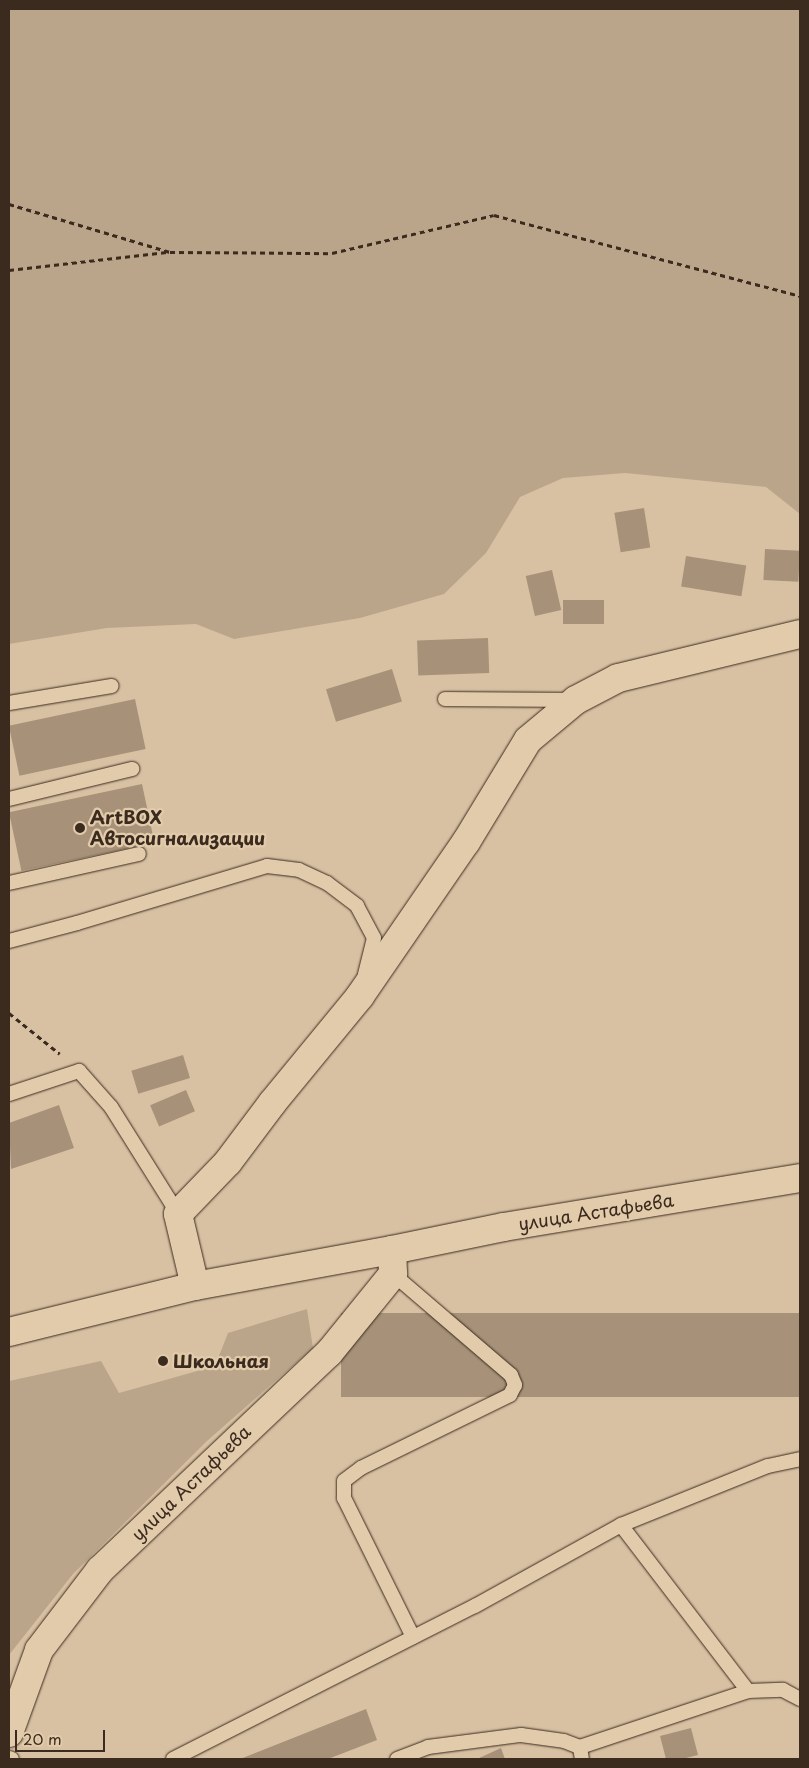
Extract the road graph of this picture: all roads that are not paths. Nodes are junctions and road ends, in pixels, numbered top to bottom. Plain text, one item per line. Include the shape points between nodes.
1 (800, 634) edge
2 (112, 686) dead end
3 (445, 699) dead end
4 (576, 700) junction
5 (9, 703) edge
6 (132, 769) dead end
7 (9, 799) edge
8 (139, 854) dead end
9 (9, 883) edge
10 (9, 941) edge
11 (360, 996) junction
12 (9, 1094) edge
13 (800, 1178) edge
14 (178, 1214) junction
15 (392, 1262) junction
16 (195, 1286) junction
17 (9, 1332) edge
18 (800, 1459) edge
19 (621, 1525) junction
20 (413, 1637) junction
21 (748, 1691) junction
22 (800, 1699) edge
23 (9, 1733) edge
24 (581, 1753) edge
25 (173, 1759) edge
26 (397, 1759) edge

1 - 4 street via 618,678
2 - 5 lane
3 - 4 lane
4 - 11 street via 528,740 466,842
6 - 7 lane
8 - 9 lane
10 - 11 lane via 267,866 300,870 327,883 357,906 374,938
11 - 14 street via 228,1162
12 - 14 lane via 79,1072 111,1108
13 - 15 street, улица Астафьева via 504,1227
14 - 16 street
15 - 16 street, улица Астафьева
15 - 20 lane via 512,1375 515,1385 510,1395 361,1468 344,1481 344,1498
15 - 23 street, улица Астафьева via 329,1354 100,1570 39,1650
16 - 17 street, улица Астафьева
18 - 19 lane via 768,1466
19 - 20 lane
19 - 21 lane
20 - 25 lane
21 - 22 lane via 783,1690
21 - 24 lane
24 - 26 lane via 564,1741 522,1735 428,1747

